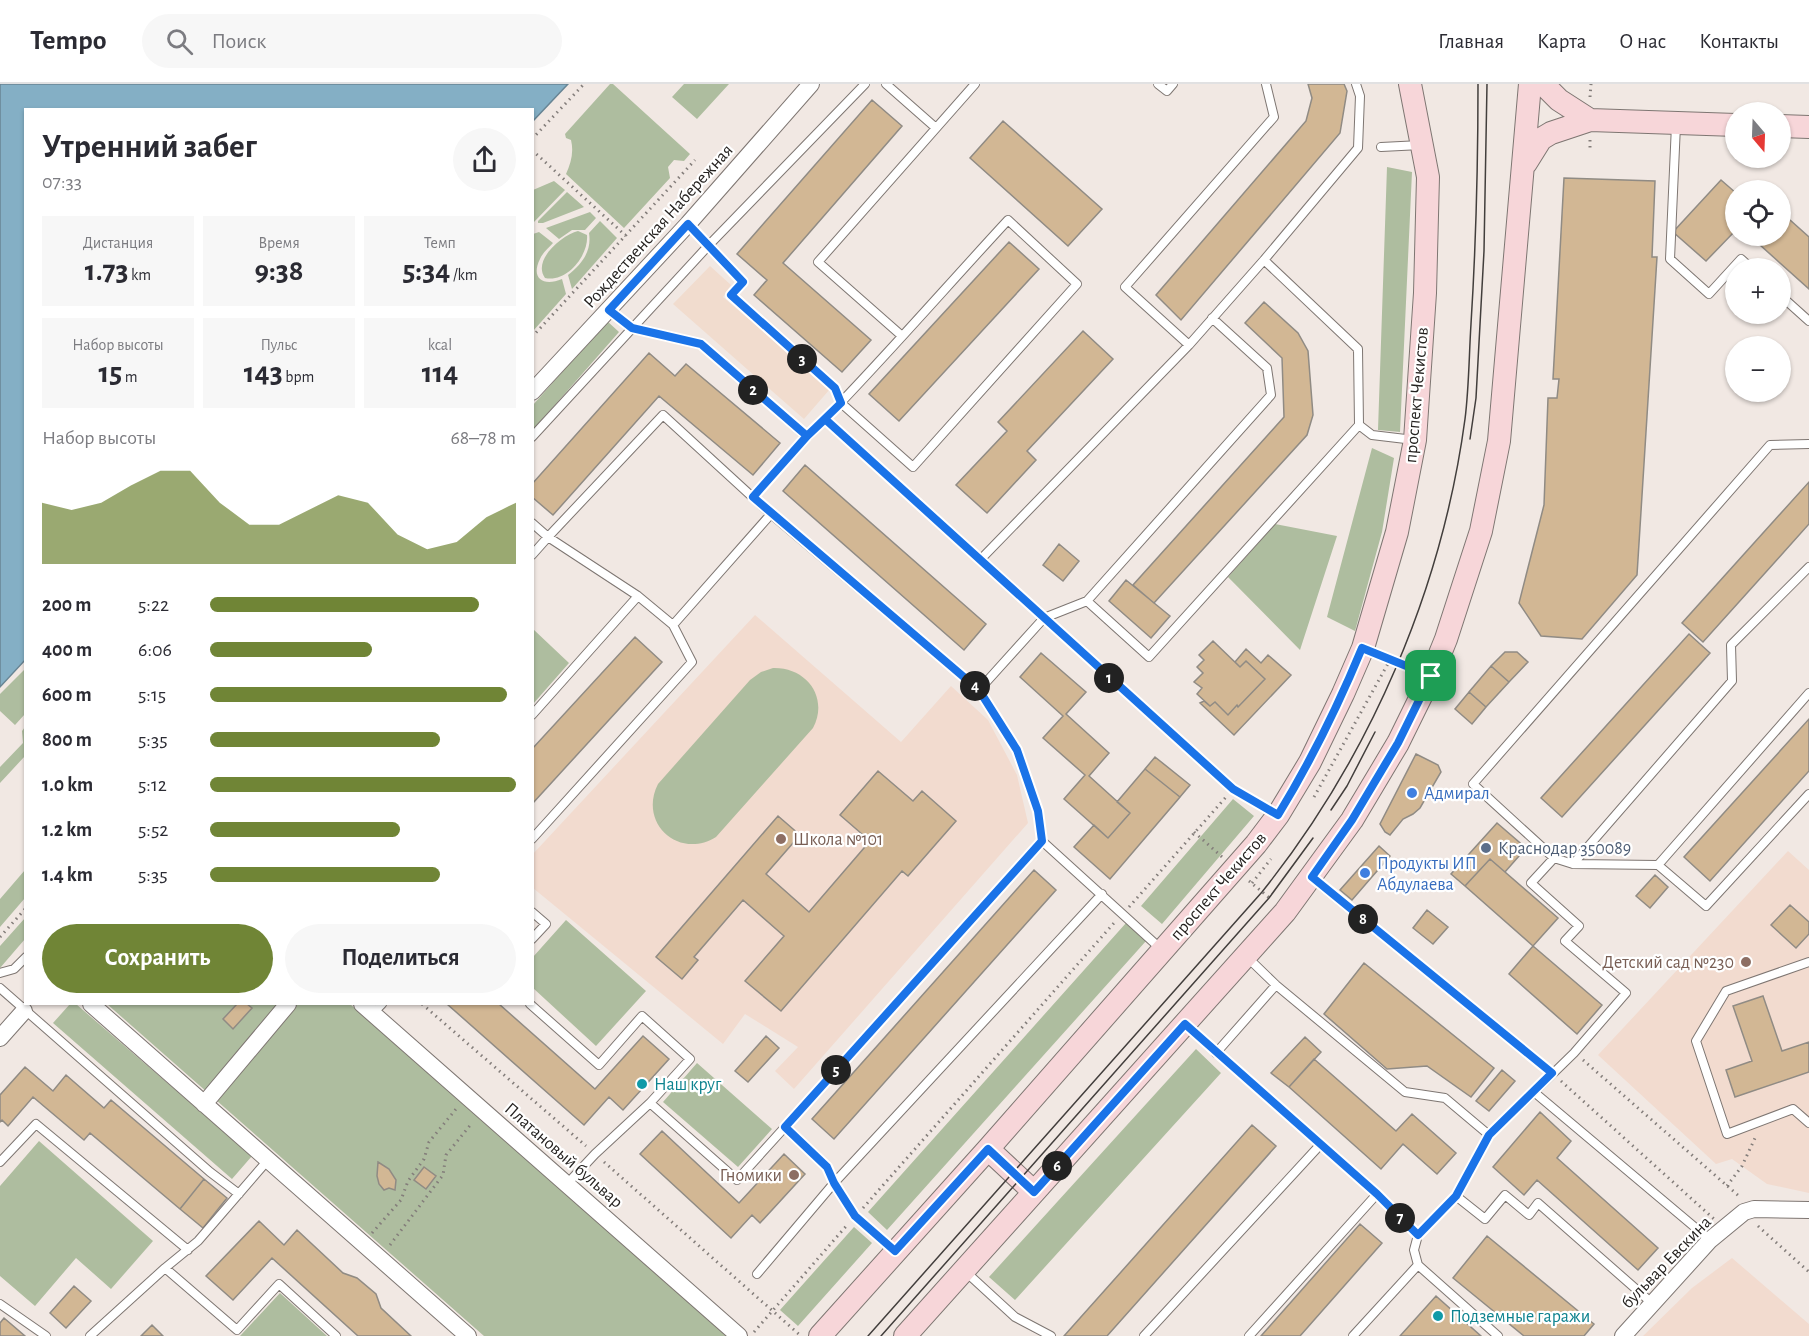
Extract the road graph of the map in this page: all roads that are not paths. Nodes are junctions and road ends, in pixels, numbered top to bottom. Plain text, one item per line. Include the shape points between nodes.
1 (811, 84) edge
2 (865, 84) edge
3 (886, 84) edge
4 (975, 84) edge
5 (1158, 84) edge
6 (1173, 84) edge
7 (1266, 84) edge
8 (1356, 84) edge
9 (1410, 84) edge
10 (1530, 84) edge
11 (1543, 84) edge
12 (1590, 120) junction
13 (1676, 124) junction
14 (1725, 125) edge
15 (1791, 126) edge
16 (1809, 127) edge
17 (936, 128) junction
18 (1422, 145) junction
19 (1381, 147) dead end
20 (1524, 167) junction
21 (688, 224) junction
22 (709, 245) junction
23 (1264, 260) junction
24 (1725, 276) edge
25 (1791, 305) edge
26 (609, 310) junction
27 (1212, 318) junction
28 (1809, 321) edge
29 (632, 328) junction
30 (902, 336) junction
31 (1189, 345) junction
32 (534, 390) edge
33 (841, 403) junction
34 (825, 419) junction
35 (1359, 425) junction
36 (534, 435) edge
37 (807, 436) junction
38 (1415, 440) junction
39 (1809, 444) edge
40 (753, 497) junction
41 (771, 514) junction
42 (534, 525) edge
43 (548, 537) junction
44 (534, 553) edge
45 (980, 560) junction
46 (1809, 567) edge
47 (639, 596) junction
48 (1087, 600) junction
49 (1044, 618) junction
50 (673, 625) junction
51 (979, 690) junction
52 (1809, 693) edge
53 (534, 713) edge
54 (1809, 794) edge
55 (1278, 815) junction
56 (534, 837) edge
57 (1042, 841) junction
58 (1554, 858) junction
59 (1573, 864) junction
60 (1658, 865) junction
61 (1312, 877) junction
62 (1102, 894) junction
63 (534, 914) edge
64 (534, 937) edge
65 (1163, 950) junction
66 (1246, 957) junction
67 (24, 959) edge
68 (1809, 962) edge
69 (0, 973) edge
70 (1276, 986) junction
71 (0, 988) edge
72 (92, 1005) edge
73 (287, 1005) edge
74 (531, 1005) edge
75 (372, 1007) edge
76 (24, 1011) junction
77 (1185, 1024) junction
78 (0, 1038) edge
79 (1216, 1053) junction
80 (1552, 1073) junction
81 (1534, 1092) junction
82 (650, 1103) junction
83 (204, 1104) junction
84 (1809, 1123) edge
85 (785, 1127) junction
86 (1489, 1135) junction
87 (1320, 1145) junction
88 (988, 1149) junction
89 (268, 1160) junction
90 (0, 1162) edge
91 (834, 1183) junction
92 (567, 1184) junction
93 (1034, 1192) junction
94 (239, 1194) junction
95 (1377, 1194) junction
96 (1456, 1196) junction
97 (1809, 1210) edge
98 (1418, 1235) junction
99 (1710, 1240) junction
100 (188, 1250) junction
101 (895, 1251) junction
102 (1418, 1265) junction
103 (165, 1268) junction
104 (963, 1269) junction
105 (757, 1274) dead end
106 (0, 1304) edge
107 (1653, 1304) junction
108 (46, 1336) edge
109 (90, 1336) edge
110 (336, 1336) edge
111 (468, 1336) edge
112 (739, 1336) edge
113 (820, 1336) edge
114 (905, 1336) edge
115 (1051, 1336) edge
116 (1144, 1336) edge
117 (1249, 1336) edge
118 (1353, 1336) edge
119 (1498, 1336) edge
120 (1623, 1336) edge

1 - 21 street, Рождественская Набережная
2 - 22 lane
3 - 17 lane
4 - 17 lane
5 - 6 lane via 1167,91
7 - 31 lane via 1274,117 1125,287
8 - 23 lane via 1360,96 1358,148
9 - 18 main road, проспект Чекистов
10 - 20 main road
11 - 12 main road
12 - 13 main road
12 - 20 main road via 1541,140
13 - 14 main road
13 - 24 lane via 1670,259 1709,294
15 - 16 main road
17 - 30 lane via 818,262
18 - 19 lane
18 - 38 main road, проспект Чекистов via 1428,177
20 - 61 main road via 1499,441 1481,531 1431,676 1398,743
21 - 22 lane
21 - 26 street, Рождественская Набережная
22 - 29 lane
22 - 33 lane via 743,282 731,295 835,388
23 - 27 lane
23 - 35 lane via 1358,349
25 - 28 lane
26 - 29 lane
26 - 32 street, Рождественская Набережная
27 - 31 lane
27 - 48 lane via 1267,368 1271,395
29 - 36 lane
29 - 37 lane via 701,344
30 - 33 lane
30 - 33 lane via 1008,220 1077,284 913,467
31 - 45 lane
33 - 34 lane
34 - 37 lane
34 - 45 lane
35 - 38 lane via 1372,435
35 - 48 lane via 1149,657
37 - 40 lane
38 - 55 main road, проспект Чекистов via 1396,532 1362,648 1333,717
39 - 58 lane via 1770,445 1473,784
40 - 41 lane
40 - 43 lane via 663,415
41 - 50 lane
41 - 51 lane
42 - 43 lane
43 - 44 lane
43 - 47 lane
45 - 49 lane
46 - 59 lane via 1731,645 1732,681
47 - 50 lane
47 - 53 lane
48 - 49 lane
49 - 51 lane
49 - 55 lane via 1233,789
50 - 56 lane via 692,662
51 - 57 lane via 1017,750 1038,811
52 - 60 lane
54 - 60 lane via 1706,906
55 - 65 main road, проспект Чекистов
57 - 62 lane
57 - 85 lane
58 - 59 lane
58 - 80 lane via 1531,883 1579,926 1565,942 1626,993 1575,1053
59 - 60 lane
61 - 66 main road
61 - 80 lane
62 - 65 lane
62 - 91 lane
63 - 64 lane via 546,924
65 - 88 main road, проспект Чекистов
66 - 70 lane
66 - 77 main road
67 - 69 lane via 14,969
68 - 84 lane via 1726,991 1696,1041 1727,1134 1793,1109
70 - 79 lane
70 - 86 lane via 1405,1092 1445,1098
71 - 76 lane
72 - 83 street
73 - 83 street
74 - 82 lane via 599,1065 642,1016 690,1059
75 - 92 street, Платановый бульвар
76 - 78 street
76 - 94 lane
77 - 79 lane
77 - 93 main road
79 - 87 lane
80 - 81 lane
81 - 86 lane
81 - 99 lane
82 - 85 lane via 737,1180
82 - 92 lane
83 - 89 street
85 - 91 lane via 827,1167
86 - 96 lane
87 - 95 lane
87 - 116 lane
88 - 93 main road
88 - 101 main road, проспект Чекистов
89 - 94 lane
89 - 111 street
90 - 100 lane via 36,1124
91 - 101 lane via 855,1216
91 - 105 lane
92 - 112 street, Платановый бульвар
93 - 104 main road
94 - 100 lane
95 - 98 lane
95 - 117 lane
96 - 98 lane
96 - 107 lane via 1485,1220 1505,1195 1529,1215 1538,1203
97 - 99 street, бульвар Евскина via 1749,1211
98 - 102 lane via 1414,1250
99 - 107 street, бульвар Евскина
100 - 103 lane
101 - 113 main road, проспект Чекистов
102 - 118 lane
102 - 119 lane
103 - 109 lane
103 - 110 lane via 237,1330 279,1284
104 - 114 main road
104 - 115 lane via 1015,1317
106 - 108 lane
107 - 120 street, бульвар Евскина

